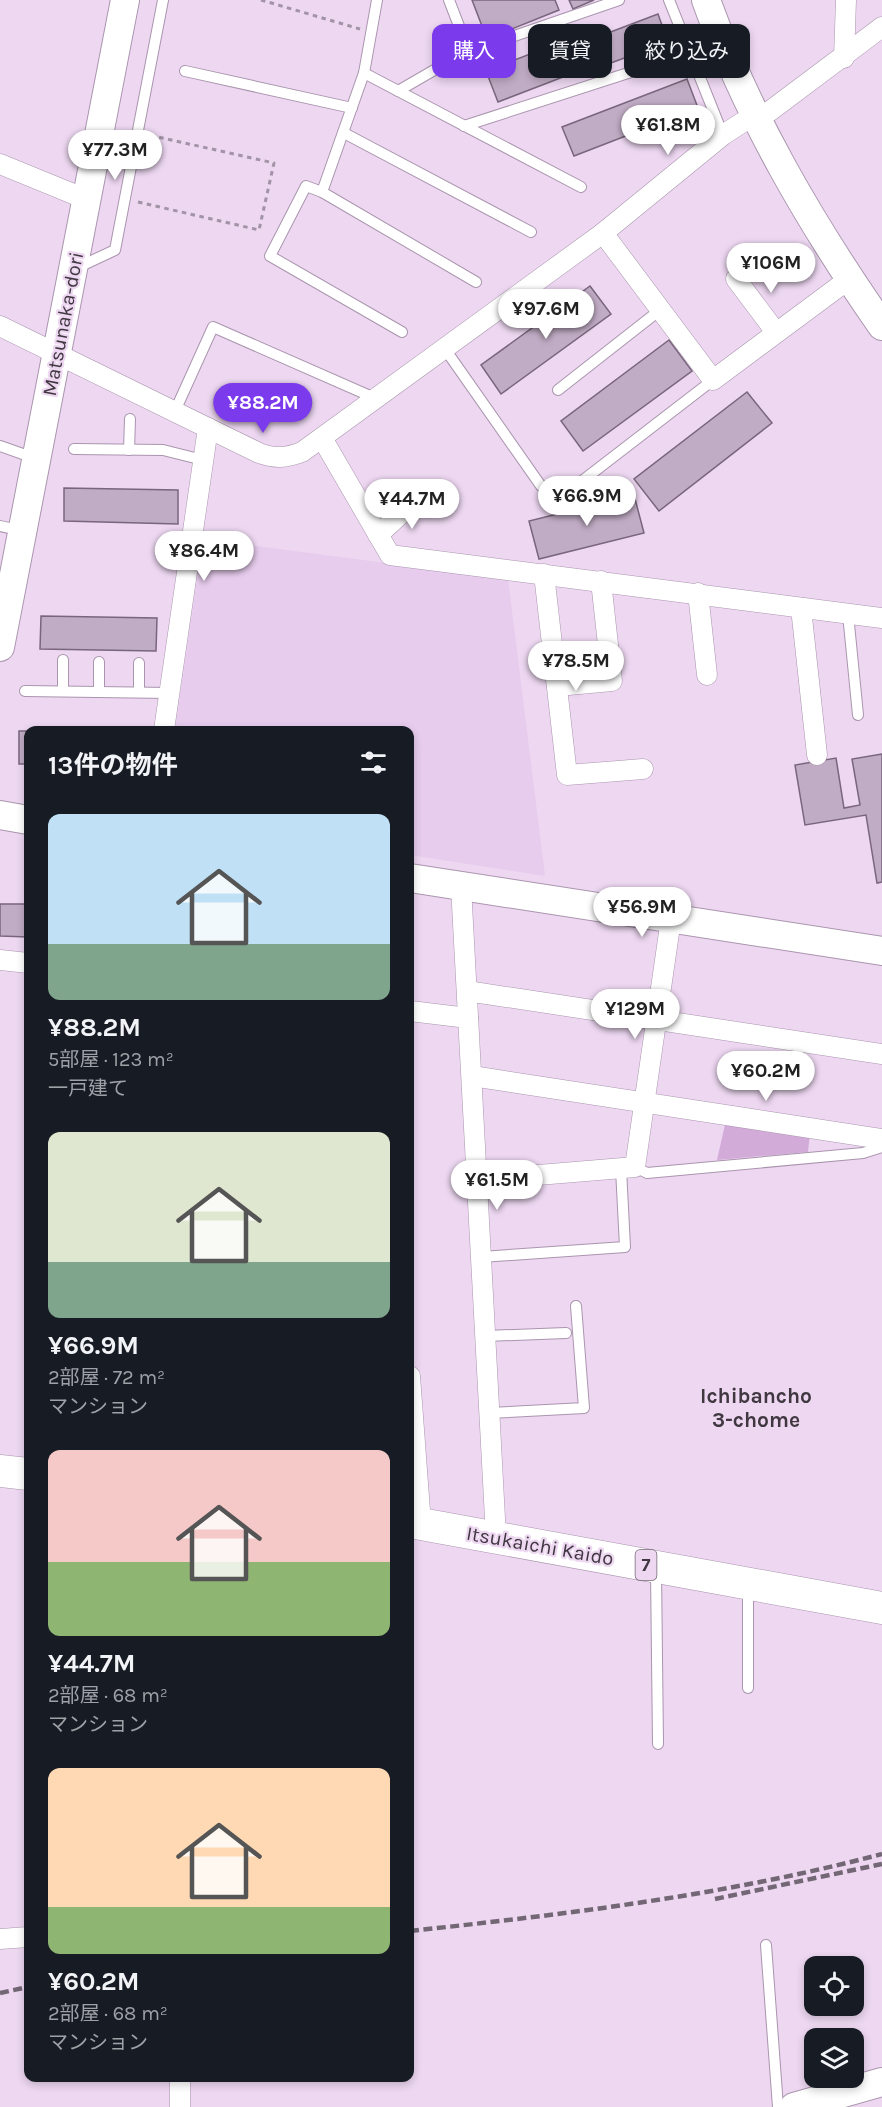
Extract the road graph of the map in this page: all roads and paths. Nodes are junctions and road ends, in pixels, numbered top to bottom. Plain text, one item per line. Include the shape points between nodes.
1 (125, 0) edge
2 (163, 0) edge
3 (261, 0) edge
4 (377, 0) edge
5 (449, 0) edge
6 (619, 0) edge
7 (669, 0) edge
8 (706, 0) edge
9 (846, 0) edge
10 (458, 24) edge
11 (679, 24) edge
12 (882, 27) edge
13 (372, 32) junction
14 (516, 36) edge
15 (844, 58) junction
16 (185, 71) dead end
17 (432, 72) edge
18 (364, 73) junction
19 (624, 74) edge
20 (700, 78) edge
21 (398, 91) junction
22 (352, 108) junction
23 (756, 117) junction
24 (464, 126) junction
25 (138, 132) junction
26 (344, 133) junction
27 (723, 135) junction
28 (0, 164) edge
29 (581, 188) dead end
30 (322, 192) junction
31 (125, 199) junction
32 (88, 200) junction
33 (531, 232) dead end
34 (603, 233) junction
35 (75, 264) junction
36 (736, 279) dead end
37 (849, 279) junction
38 (476, 282) dead end
39 (660, 310) junction
40 (0, 326) edge
41 (882, 326) edge
42 (776, 331) junction
43 (402, 332) dead end
44 (445, 349) junction
45 (57, 352) junction
46 (713, 380) junction
47 (558, 390) dead end
48 (377, 399) junction
49 (175, 411) junction
50 (130, 419) dead end
51 (208, 428) junction
52 (322, 438) junction
53 (0, 446) edge
54 (74, 449) dead end
55 (129, 450) junction
56 (37, 459) junction
57 (203, 460) junction
58 (419, 497) dead end
59 (11, 529) edge
60 (378, 535) junction
61 (544, 574) junction
62 (601, 581) junction
63 (698, 593) junction
64 (4, 602) edge
65 (801, 608) junction
66 (848, 614) junction
67 (882, 618) edge
68 (0, 647) edge
69 (63, 660) dead end
70 (99, 662) dead end
71 (139, 663) dead end
72 (707, 675) dead end
73 (557, 686) junction
74 (25, 691) dead end
75 (63, 691) junction
76 (99, 692) junction
77 (139, 692) junction
78 (169, 693) junction
79 (858, 715) dead end
80 (165, 726) edge
81 (817, 755) dead end
82 (642, 769) dead end
83 (0, 815) edge
84 (24, 819) edge
85 (414, 879) edge
86 (461, 886) junction
87 (671, 919) junction
88 (882, 951) edge
89 (0, 960) edge
90 (24, 963) edge
91 (467, 991) junction
92 (414, 1011) edge
93 (468, 1018) junction
94 (657, 1020) junction
95 (882, 1054) edge
96 (472, 1076) junction
97 (645, 1103) junction
98 (882, 1139) edge
99 (882, 1147) edge
100 (628, 1168) junction
101 (477, 1180) junction
102 (481, 1257) junction
103 (576, 1306) dead end
104 (566, 1333) dead end
105 (485, 1336) junction
106 (489, 1413) junction
107 (0, 1471) edge
108 (24, 1474) edge
109 (414, 1494) edge
110 (415, 1523) edge
111 (496, 1538) junction
112 (656, 1567) junction
113 (748, 1583) junction
114 (882, 1608) edge
115 (748, 1688) dead end
116 (658, 1744) dead end
117 (24, 1937) edge
118 (0, 1939) edge
119 (766, 1945) dead end
120 (180, 2082) edge
121 (882, 2082) edge
122 (180, 2107) edge
123 (778, 2107) edge
124 (794, 2107) edge

1 - 32 street, Matsunaka-dori
2 - 25 lane
3 - 13 path
4 - 13 lane
5 - 10 lane
6 - 14 lane
7 - 11 lane
8 - 23 street
9 - 15 street
12 - 15 street
13 - 18 lane
15 - 23 street
16 - 22 lane
17 - 21 lane
18 - 21 lane
18 - 22 lane
19 - 24 lane
20 - 27 lane
21 - 24 lane
22 - 26 lane
23 - 27 street
23 - 37 street via 798,197
24 - 29 lane
25 - 31 lane
25 - 31 path via 274,163 259,230
26 - 30 lane
26 - 33 lane
27 - 34 street
28 - 32 street
30 - 38 lane
30 - 43 lane via 306,186 270,256
31 - 35 lane via 115,250 82,265
32 - 35 street, Matsunaka-dori
34 - 39 street
34 - 44 street
35 - 45 street, Matsunaka-dori
36 - 42 street
37 - 41 street
37 - 42 street
39 - 46 street
39 - 47 lane
40 - 45 street
42 - 46 street
44 - 46 lane via 541,486 556,490 582,481
44 - 48 street
45 - 49 street
45 - 56 street, Matsunaka-dori
48 - 49 lane via 213,327
48 - 52 street
49 - 51 street
50 - 55 lane
51 - 52 street via 259,453 279,458 302,452
51 - 57 street
52 - 60 street
53 - 56 lane
54 - 55 lane
55 - 57 lane via 164,450
56 - 59 street, Matsunaka-dori
57 - 78 street
58 - 60 street
59 - 64 street, Matsunaka-dori
60 - 61 street via 390,555
61 - 62 street
61 - 73 street
62 - 63 street
62 - 73 street via 612,681
63 - 65 street
63 - 72 street
64 - 68 street, Matsunaka-dori
65 - 66 street
65 - 81 street
66 - 67 street
66 - 79 lane
69 - 75 lane
70 - 76 lane
71 - 77 lane
73 - 82 street via 567,775
74 - 75 lane
75 - 76 lane
76 - 77 lane
77 - 78 lane
78 - 80 street
83 - 84 street
85 - 86 street
86 - 87 street
86 - 91 street
87 - 88 street
87 - 94 street
89 - 90 street
91 - 93 street
91 - 94 street
92 - 93 street
93 - 96 street
94 - 95 street
94 - 97 street
96 - 97 street
96 - 101 street
97 - 98 street
97 - 100 street
99 - 100 lane via 863,1153 647,1173
100 - 101 street
100 - 102 lane via 625,1247
101 - 102 street
102 - 105 street
103 - 106 lane via 585,1408
104 - 105 lane
105 - 106 street
106 - 111 street
107 - 108 main road
109 - 110 street
110 - 111 main road, Itsukaichi Kaido / 7
111 - 112 main road, Itsukaichi Kaido / 7
112 - 113 main road, Itsukaichi Kaido / 7
112 - 116 lane
113 - 114 main road, Itsukaichi Kaido / 7
113 - 115 lane
117 - 118 street
119 - 123 lane
120 - 122 street
121 - 124 street

